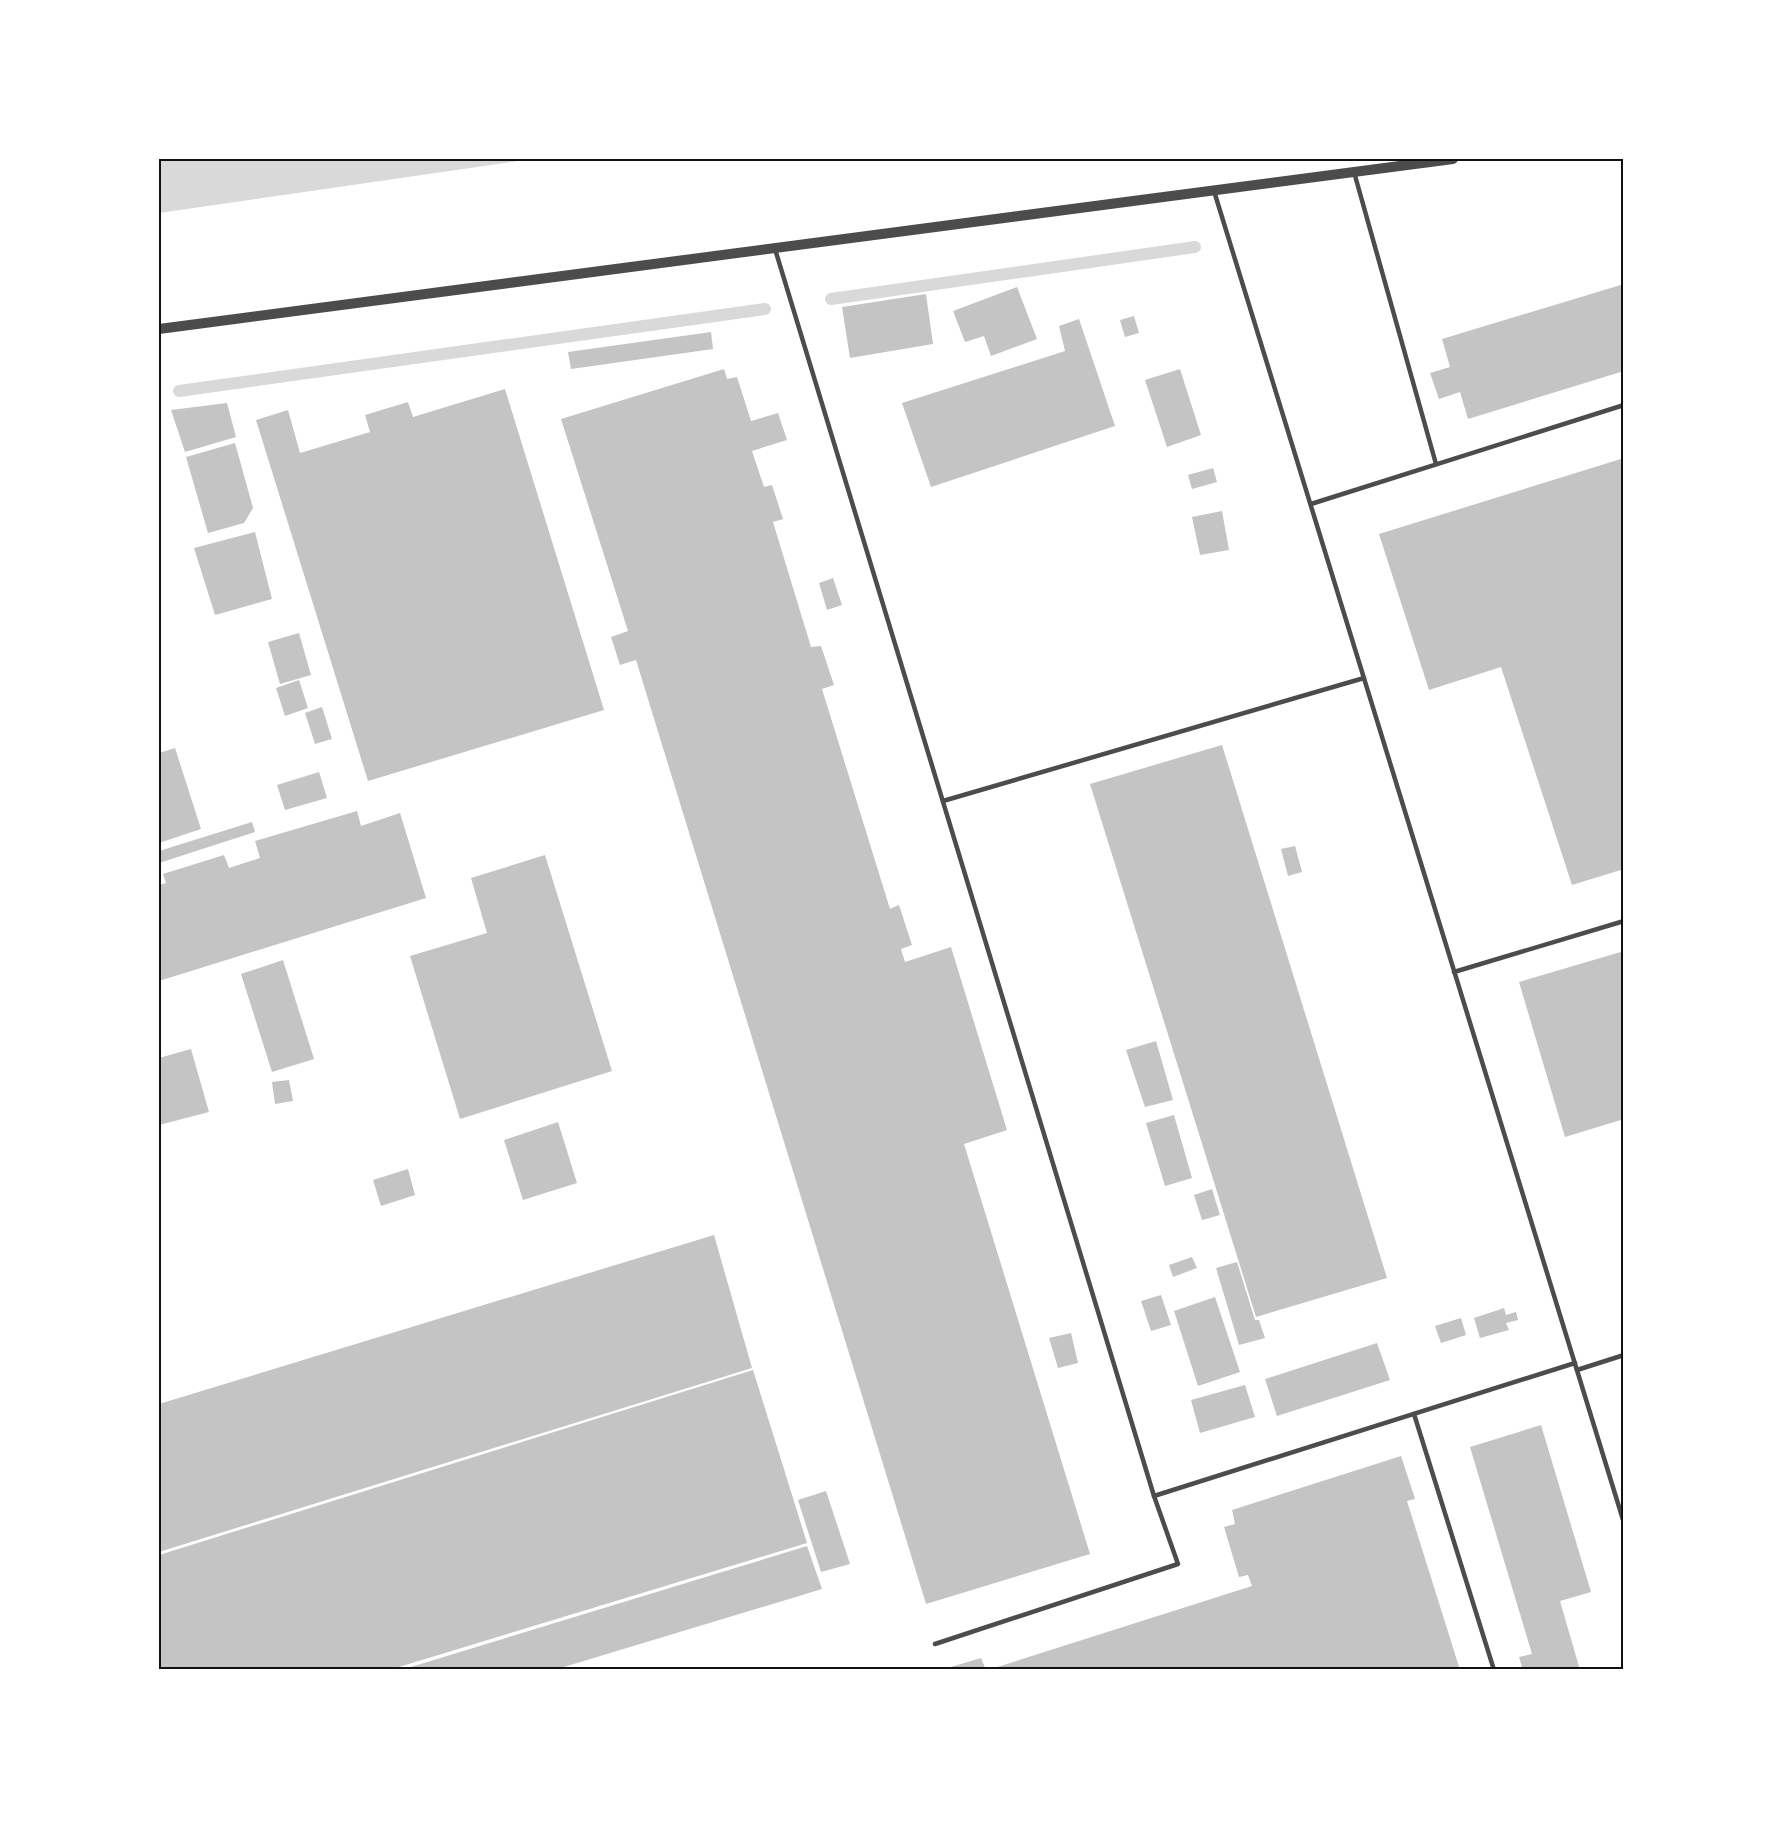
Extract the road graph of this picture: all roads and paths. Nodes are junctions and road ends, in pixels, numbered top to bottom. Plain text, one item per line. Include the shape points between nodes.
1 (1453, 159) edge
2 (1354, 172) junction
3 (1214, 191) junction
4 (774, 248) junction
5 (159, 329) edge
6 (1624, 405) edge
7 (1436, 464) junction
8 (1311, 504) junction
9 (1364, 678) junction
10 (942, 801) junction
11 (1624, 921) edge
12 (1454, 972) junction
13 (1624, 1355) edge
14 (1575, 1363) junction
15 (1577, 1370) junction
16 (1414, 1414) junction
17 (1154, 1496) junction
18 (1624, 1523) edge
19 (935, 1644) dead end
20 (1494, 1670) edge

1 - 2 street
2 - 3 street
2 - 7 lane
3 - 4 street
3 - 8 lane
4 - 5 street
4 - 10 lane
6 - 7 lane
7 - 8 lane
8 - 9 lane
9 - 10 lane
9 - 12 lane
10 - 17 lane
11 - 12 lane
12 - 14 lane
13 - 15 lane
14 - 15 lane
14 - 16 lane
15 - 18 lane
16 - 17 lane
16 - 20 lane
17 - 19 lane via 1178,1564

